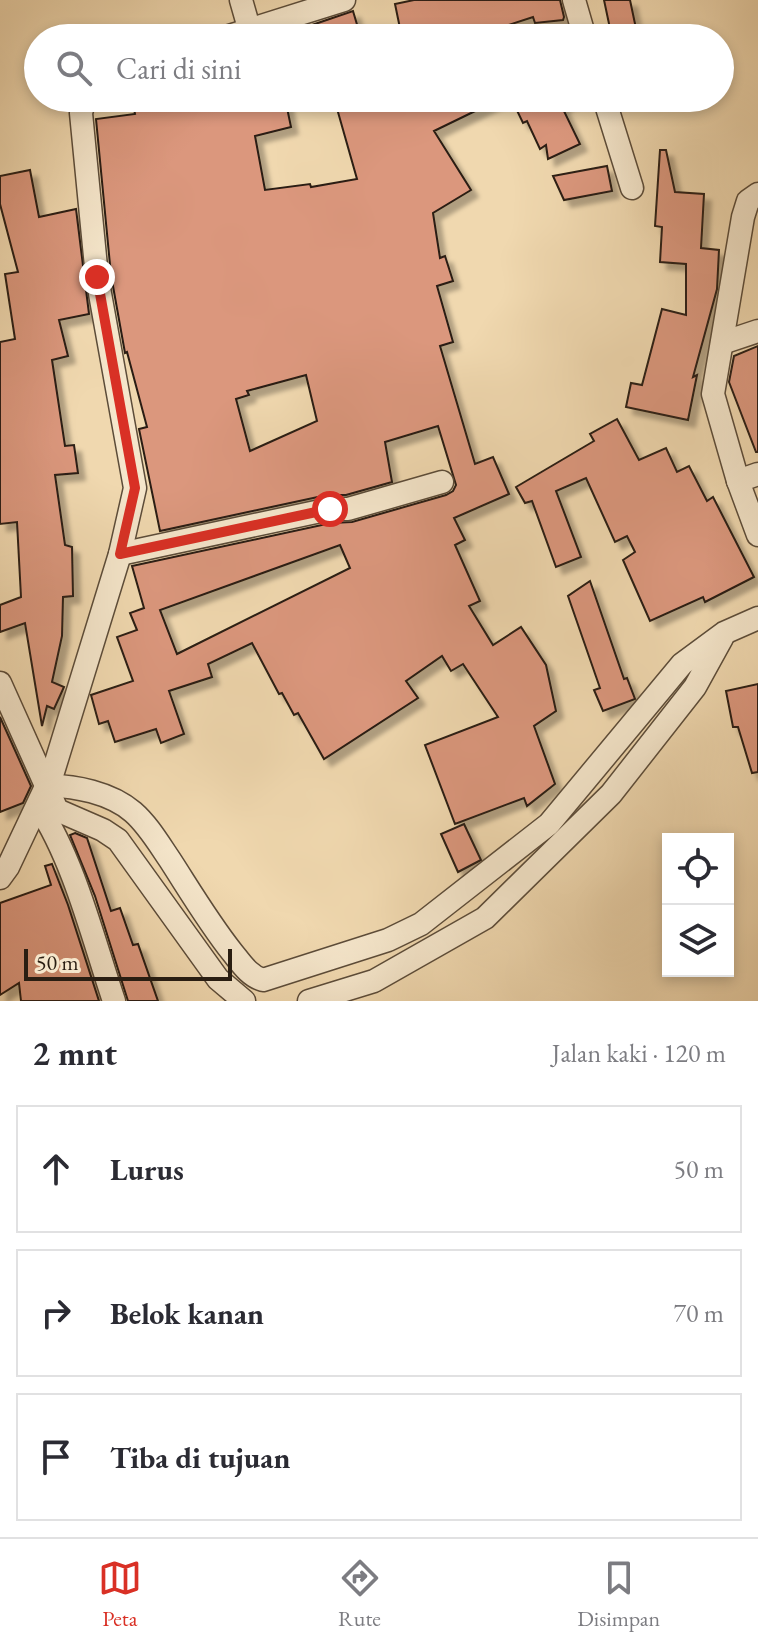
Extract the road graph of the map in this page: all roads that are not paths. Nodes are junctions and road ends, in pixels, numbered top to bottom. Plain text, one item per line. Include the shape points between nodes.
1 (241, 0) edge
2 (344, 0) edge
3 (574, 0) edge
4 (248, 24) edge
5 (263, 24) edge
6 (581, 24) edge
7 (81, 112) edge
8 (608, 112) edge
9 (632, 188) dead end
10 (758, 194) edge
11 (758, 331) edge
12 (722, 343) junction
13 (748, 478) edge
14 (442, 482) dead end
15 (758, 535) edge
16 (120, 554) junction
17 (758, 618) edge
18 (724, 633) junction
19 (0, 683) edge
20 (42, 796) junction
21 (0, 878) edge
22 (421, 924) junction
23 (445, 943) junction
24 (114, 1001) edge
25 (244, 1001) edge
26 (309, 1001) edge

1 - 4 street
2 - 5 street
3 - 6 street
7 - 16 street via 97,277 135,488
8 - 9 street
10 - 12 street via 748,201 743,217
11 - 12 street
12 - 13 street via 713,394
13 - 15 street
14 - 16 street via 348,509
16 - 20 street
17 - 18 street
18 - 22 street via 682,664 549,824
18 - 23 street via 695,687 611,794 485,918
19 - 20 street
20 - 21 street
20 - 22 street via 70,785 132,811 224,942 259,979 388,940
20 - 24 street
20 - 25 street via 57,810 118,840 218,979
22 - 23 street
23 - 26 street via 374,981

